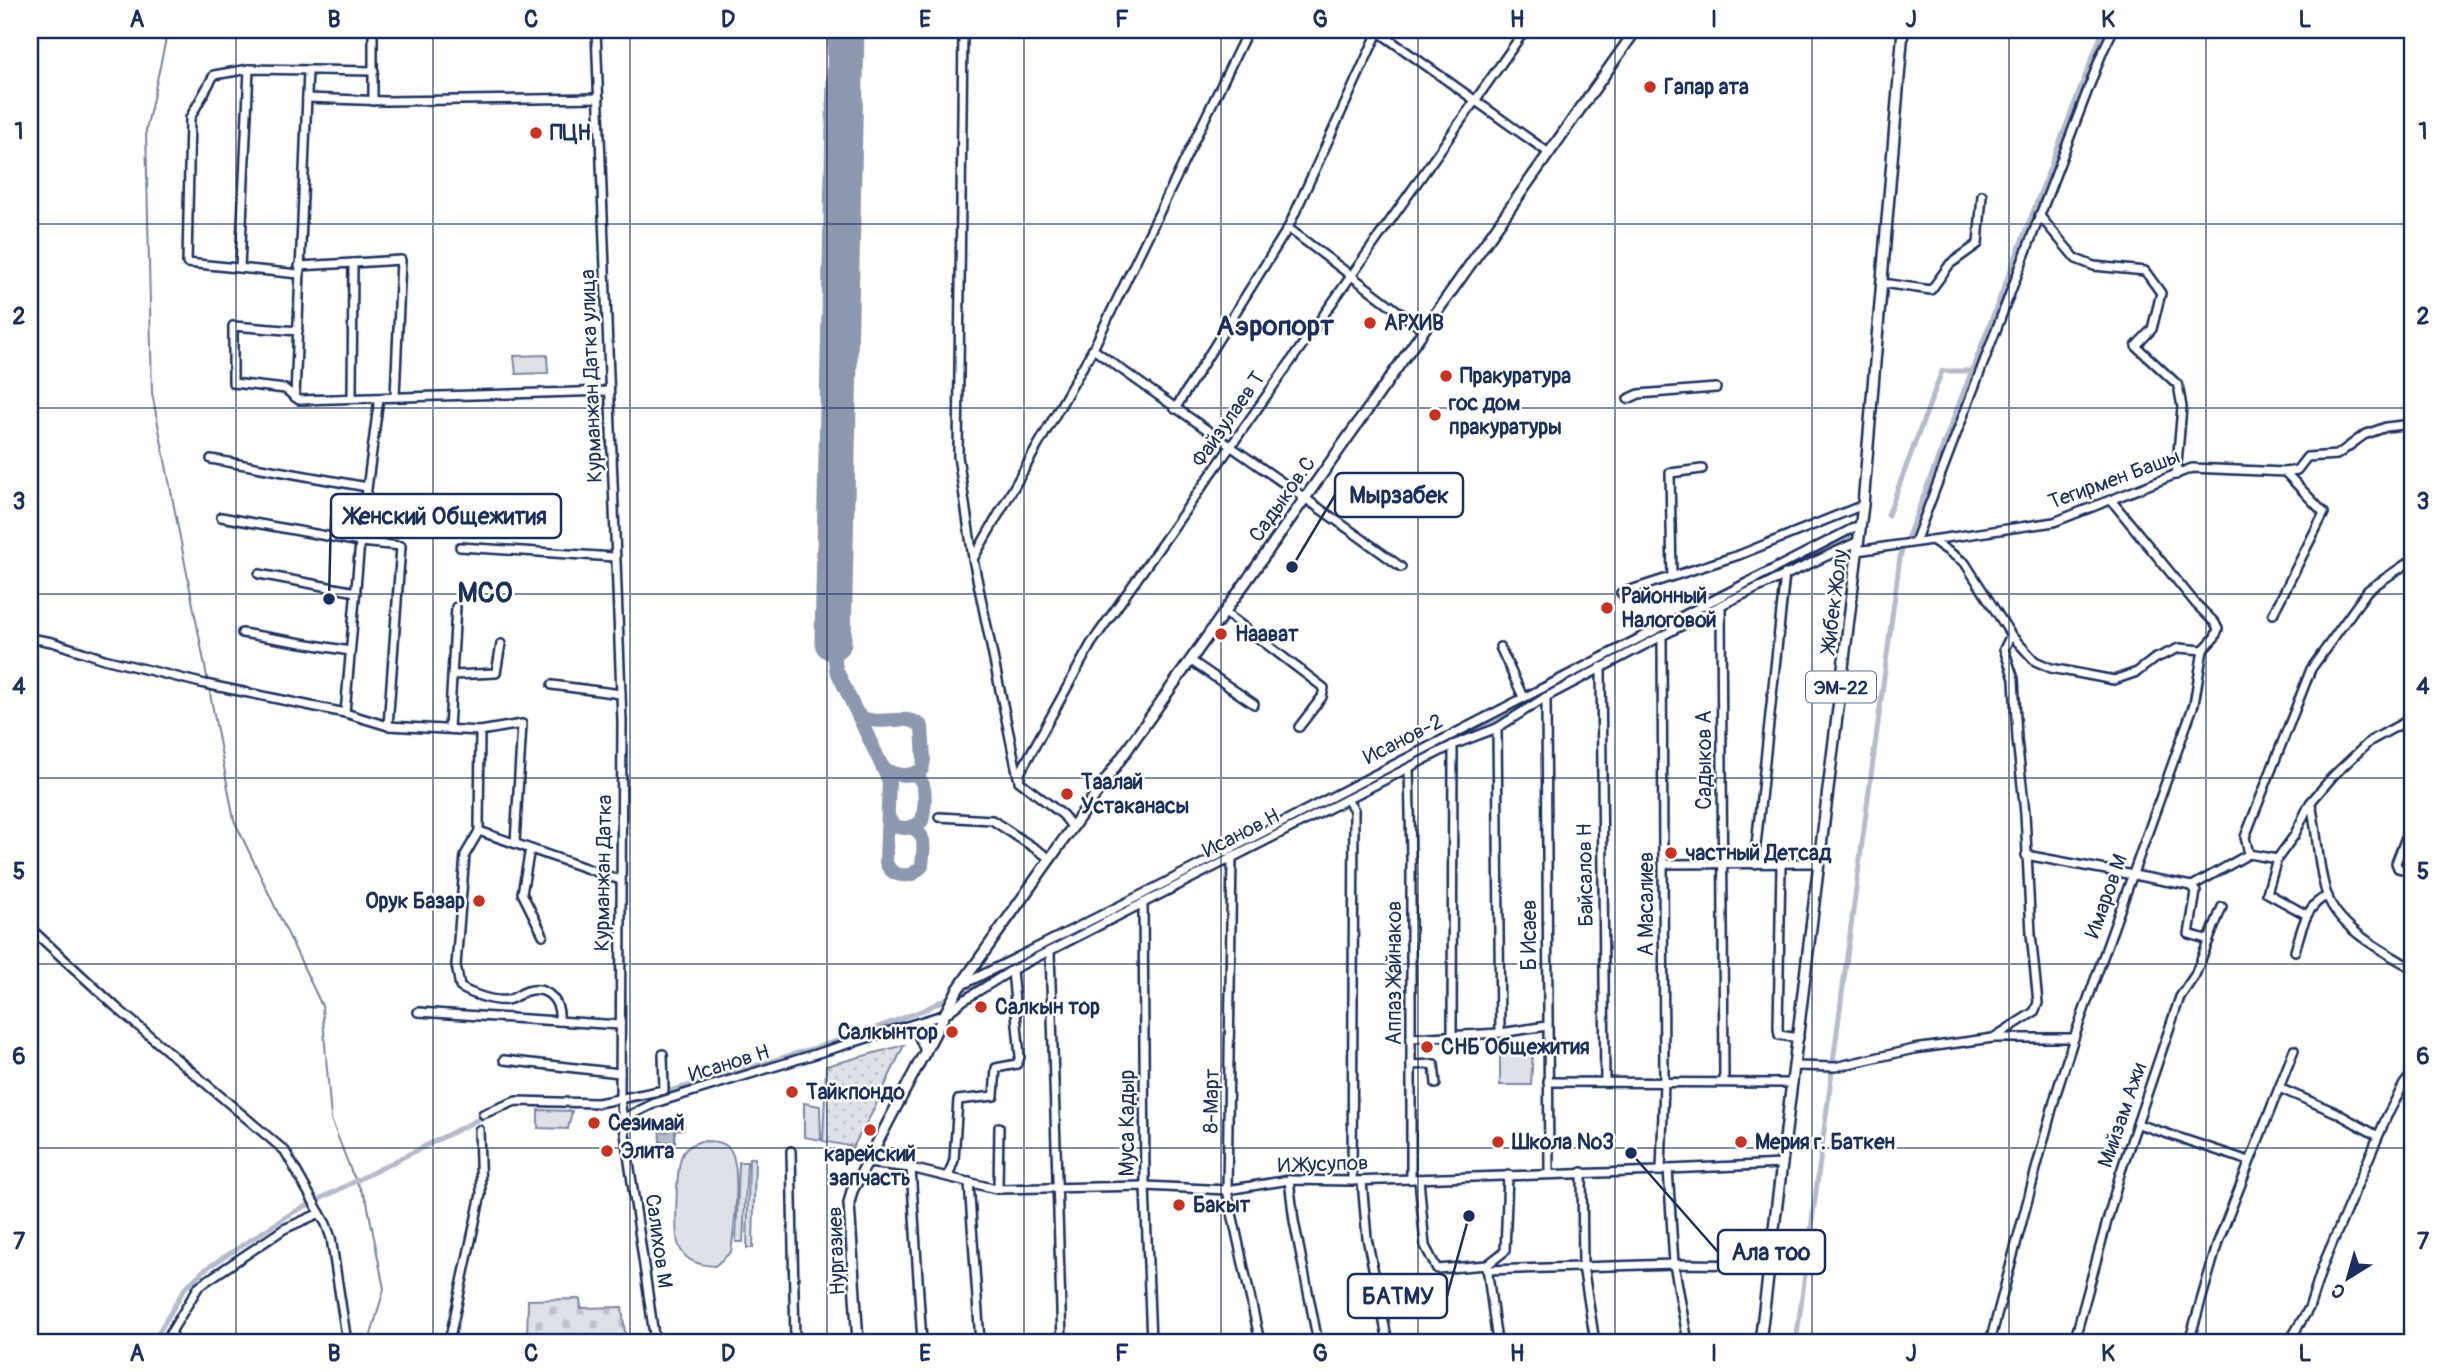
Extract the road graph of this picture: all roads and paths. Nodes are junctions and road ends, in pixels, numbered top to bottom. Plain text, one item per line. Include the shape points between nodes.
1 (373, 30) edge
2 (596, 30) edge
3 (963, 30) edge
4 (1248, 30) edge
5 (1377, 30) edge
6 (1525, 30) edge
7 (1636, 30) edge
8 (1903, 30) edge
9 (2113, 30) edge
10 (249, 69) junction
11 (308, 70) junction
12 (374, 71) junction
13 (307, 98) junction
14 (599, 98) junction
15 (373, 100) junction
16 (1474, 100) junction
17 (1549, 153) junction
18 (1982, 195) dead end
19 (2039, 215) junction
20 (1288, 228) junction
21 (353, 263) junction
22 (240, 268) junction
23 (299, 270) junction
24 (1351, 274) junction
25 (1882, 284) junction
26 (1423, 330) junction
27 (298, 331) junction
28 (1093, 349) junction
29 (1716, 388) dead end
30 (608, 391) junction
31 (295, 397) junction
32 (395, 397) junction
33 (352, 398) junction
34 (379, 398) junction
35 (1628, 399) dead end
36 (1175, 409) junction
37 (2412, 424) edge
38 (1229, 447) junction
39 (211, 459) dead end
40 (1702, 469) dead end
41 (2285, 472) junction
42 (2176, 475) junction
43 (368, 487) junction
44 (1305, 497) junction
45 (2111, 500) junction
46 (1863, 505) junction
47 (221, 517) dead end
48 (1861, 524) junction
49 (1931, 540) junction
50 (360, 542) junction
51 (1915, 542) junction
52 (1858, 546) junction
53 (460, 547) dead end
54 (614, 557) junction
55 (973, 559) junction
56 (2412, 560) edge
57 (1401, 567) dead end
58 (259, 574) dead end
59 (1785, 574) junction
60 (1672, 576) junction
61 (356, 592) junction
62 (1621, 593) dead end
63 (1721, 605) junction
64 (457, 607) dead end
65 (1224, 612) junction
66 (2273, 614) dead end
67 (242, 633) dead end
68 (2011, 635) junction
69 (1662, 636) junction
70 (30, 638) edge
71 (501, 644) dead end
72 (1500, 648) dead end
73 (2203, 650) junction
74 (350, 651) junction
75 (1190, 660) junction
76 (1601, 667) junction
77 (453, 675) junction
78 (552, 685) dead end
79 (621, 694) junction
80 (1546, 697) junction
81 (1524, 698) junction
82 (1254, 704) dead end
83 (345, 713) junction
84 (2412, 718) edge
85 (622, 721) joint
86 (388, 726) junction
87 (1299, 727) dead end
88 (1497, 728) junction
89 (449, 729) junction
90 (480, 731) junction
91 (1453, 745) junction
92 (1409, 768) junction
93 (1019, 781) junction
94 (1347, 799) junction
95 (2310, 803) junction
96 (939, 817) dead end
97 (2412, 822) edge
98 (1073, 828) junction
99 (479, 831) junction
100 (515, 843) junction
101 (530, 849) junction
102 (2249, 854) junction
103 (2026, 855) junction
104 (1232, 857) junction
105 (1051, 859) junction
106 (2277, 859) junction
107 (1820, 863) junction
108 (1664, 864) junction
109 (1722, 864) junction
110 (1754, 864) junction
111 (1781, 864) junction
112 (2412, 872) edge
113 (2133, 875) junction
114 (620, 880) junction
115 (2192, 886) junction
116 (2328, 896) junction
117 (1143, 903) junction
118 (2222, 907) dead end
119 (2306, 915) junction
120 (30, 928) edge
121 (543, 934) dead end
122 (2209, 940) junction
123 (1050, 951) junction
124 (2295, 951) dead end
125 (2412, 968) edge
126 (1012, 970) junction
127 (960, 987) junction
128 (948, 1011) junction
129 (418, 1012) dead end
130 (559, 1021) junction
131 (620, 1026) junction
132 (914, 1026) junction
133 (1547, 1026) junction
134 (1500, 1033) junction
135 (1452, 1037) junction
136 (1411, 1038) junction
137 (1798, 1038) junction
138 (1993, 1038) junction
139 (2074, 1038) junction
140 (2294, 1050) dead end
141 (926, 1053) junction
142 (663, 1054) dead end
143 (504, 1060) dead end
144 (1411, 1065) junction
145 (1795, 1066) junction
146 (620, 1073) junction
147 (2412, 1074) edge
148 (1548, 1082) junction
149 (1605, 1082) junction
150 (1664, 1082) junction
151 (1724, 1082) junction
152 (1793, 1083) junction
153 (1436, 1084) dead end
154 (2279, 1088) junction
155 (620, 1101) junction
156 (483, 1114) dead end
157 (624, 1118) junction
158 (2138, 1124) junction
159 (999, 1128) dead end
160 (479, 1130) dead end
161 (2378, 1136) junction
162 (791, 1151) dead end
163 (2249, 1161) junction
164 (867, 1163) junction
165 (1783, 1164) junction
166 (911, 1168) junction
167 (1664, 1170) junction
168 (1582, 1172) junction
169 (1549, 1173) junction
170 (1508, 1175) junction
171 (948, 1177) junction
172 (1415, 1179) junction
173 (1289, 1180) junction
174 (1352, 1181) junction
175 (1362, 1181) junction
176 (969, 1182) junction
177 (1145, 1186) junction
178 (1058, 1188) junction
179 (998, 1189) junction
180 (1227, 1190) junction
181 (319, 1212) junction
182 (1674, 1264) junction
183 (1770, 1265) junction
184 (1583, 1266) junction
185 (1487, 1267) junction
186 (171, 1332) junction
187 (165, 1342) edge
188 (177, 1342) edge
189 (347, 1342) edge
190 (449, 1342) edge
191 (655, 1342) edge
192 (795, 1342) edge
193 (858, 1342) edge
194 (922, 1342) edge
195 (980, 1342) edge
196 (1062, 1342) edge
197 (1151, 1342) edge
198 (1260, 1342) edge
199 (1318, 1342) edge
200 (1388, 1342) edge
201 (1497, 1342) edge
202 (1595, 1342) edge
203 (1688, 1342) edge
204 (1760, 1342) edge
205 (1990, 1342) edge
206 (2074, 1342) edge
207 (2189, 1342) edge
208 (2289, 1342) edge

1 - 12 street
2 - 14 street, Курманжан Датка улица
3 - 55 street via 958,456
4 - 28 street
5 - 16 street
5 - 20 street
6 - 16 street, Файзулаев Т
7 - 17 main road, Садыков.С
8 - 25 main road, Жибек Жолу / ЭМ-22
9 - 19 street
10 - 11 street
10 - 22 street
10 - 22 street via 214,75 190,118 187,263
11 - 12 street
11 - 13 street
12 - 15 street
13 - 15 street
13 - 23 street
14 - 15 street
14 - 30 street, Курманжан Датка улица
16 - 17 street
16 - 24 street, Файзулаев Т
17 - 26 main road, Садыков.С
18 - 25 street via 1978,244 1950,264 1931,290
19 - 42 street via 2076,259 2094,266 2145,271 2161,293 2152,329 2136,346 2178,385 2182,407
19 - 51 street
20 - 24 street
20 - 36 street
21 - 23 street
21 - 32 street via 401,260
21 - 33 street
22 - 23 street
23 - 27 street
24 - 26 street
24 - 38 street, Файзулаев Т
25 - 46 main road, Жибек Жолу / ЭМ-22
26 - 44 main road, Садыков.С
27 - 31 street
27 - 31 street via 233,326 233,383 285,389
28 - 36 street
28 - 55 street
29 - 35 street via 1639,394
30 - 32 street
30 - 54 street, Курманжан Датка улица
31 - 33 street
32 - 34 street
33 - 34 street
34 - 43 street
36 - 38 street
37 - 41 street via 2364,435 2337,455 2307,457 2297,470
38 - 44 street
38 - 93 street, Файзулаев Т via 1091,644
39 - 43 street
40 - 60 street via 1670,472
41 - 42 street, Тегирмен Башы via 2192,468
41 - 66 street via 2324,513
42 - 45 street, Тегирмен Башы
43 - 50 street
44 - 57 street
44 - 65 main road, Садыков.С
45 - 49 street, Тегирмен Башы via 2054,522
45 - 73 street, Имаров М via 2215,623 2215,637
46 - 48 main road, Жибек Жолу / ЭМ-22
46 - 60 street via 1739,555
47 - 50 street
48 - 52 main road, Жибек Жолу / ЭМ-22
48 - 81 street, Исанов-2
49 - 51 street, Тегирмен Башы
49 - 68 street via 1965,563
50 - 61 street
50 - 86 street via 401,546
51 - 52 street, Тегирмен Башы
52 - 59 street, Исанов Н
52 - 107 main road, Жибек Жолу / ЭМ-22
53 - 54 street
54 - 79 street, Курманжан Датка улица
55 - 93 street
56 - 102 street via 2368,590 2311,669 2245,837
58 - 61 street
59 - 63 street, Исанов Н
59 - 110 street
60 - 62 street
61 - 74 street
63 - 69 street, Исанов Н
63 - 109 street, Садыков А
64 - 77 street
65 - 75 main road, Садыков.С
65 - 87 street via 1324,688
67 - 74 street
68 - 73 street via 2035,661 2051,668 2114,680 2172,650
68 - 103 street via 2004,649 2014,679
69 - 76 street, Исанов Н
69 - 108 street, А Масалиев
70 - 83 street via 209,685
71 - 77 street via 496,673
72 - 81 street
73 - 113 street, Имаров М via 2194,704
74 - 83 street
75 - 82 street
75 - 98 main road, Садыков.С
76 - 80 street, Исанов Н
76 - 149 street, Байсалов Н
77 - 89 street
78 - 79 street
79 - 85 street, Курманжан Датка улица
80 - 88 street, Исанов Н
80 - 133 street, Б Исаев
81 - 127 street, Исанов-2
83 - 86 street
84 - 95 street via 2370,741
85 - 114 street, Курманжан Датка
86 - 89 street
88 - 91 street, Исанов Н
88 - 134 street
89 - 90 street
90 - 99 street
90 - 100 street via 522,724
91 - 92 street, Исанов Н
91 - 135 street
92 - 94 street, Исанов Н
92 - 136 street, Аппаз Жайнаков
93 - 98 street
94 - 104 street, Исанов Н
94 - 174 street via 1354,810
95 - 106 street
95 - 116 street
96 - 105 street via 992,820
97 - 112 street via 2396,863
98 - 105 main road, Садыков.С
99 - 100 street
99 - 130 street via 465,855 456,964 460,987 472,994 507,1000 541,989 555,998 561,1011
100 - 101 street
101 - 114 street
101 - 121 street via 522,893
102 - 106 street
102 - 115 street
103 - 113 street
103 - 138 street via 2038,1003 2034,1012
104 - 117 street, Исанов Н
104 - 180 street, 8-Март
105 - 127 main road, Садыков.С
106 - 119 street via 2267,893
107 - 111 street
107 - 137 main road, Жибек Жолу / ЭМ-22
108 - 109 street
108 - 150 street, А Масалиев
109 - 110 street
109 - 151 street, Садыков А
110 - 111 street
111 - 137 street via 1778,1028 1779,1035
113 - 115 street
113 - 139 street, Имаров М
114 - 131 street, Курманжан Датка
115 - 122 street via 2196,892 2189,934
116 - 119 street via 2319,899
116 - 125 street via 2364,940
117 - 123 street, Исанов Н
117 - 177 street, Муса Кадыр
118 - 122 street, Мийзам Ажи
119 - 124 street
120 - 181 street via 285,1151
122 - 158 street, Мийзам Ажи via 2180,997
123 - 126 street, Исанов Н
123 - 178 street
126 - 128 street, Исанов Н
126 - 171 street via 1020,1057 1017,1064 996,1068 994,1096 958,1100 954,1160
127 - 128 main road, Садыков.С
128 - 132 street, Исанов Н
128 - 141 main road
129 - 130 street
130 - 131 street
131 - 146 street, Курманжан Датка
132 - 141 street
132 - 157 street, Исанов Н via 655,1103
133 - 134 street
133 - 148 street, Б Исаев
134 - 135 street
135 - 136 street
136 - 144 street, Аппаз Жайнаков
137 - 145 main road, Жибек Жолу / ЭМ-22
138 - 139 street
138 - 145 street via 1835,1067
139 - 205 street, Имаров М
140 - 154 street
141 - 164 main road
142 - 155 street via 664,1090
143 - 146 street
144 - 153 street via 1434,1064
144 - 172 street, Аппаз Жайнаков
145 - 152 main road, Жибек Жолу / ЭМ-22
146 - 155 street, Курманжан Датка
147 - 161 street
148 - 149 street
148 - 169 street, Б Исаев
149 - 150 street
150 - 151 street
150 - 167 street, А Масалиев
151 - 152 street
152 - 165 main road, Жибек Жолу / ЭМ-22
154 - 161 street
154 - 163 street
155 - 156 street via 516,1101
155 - 157 street, Салихов М
157 - 191 street, Салихов М
158 - 163 street
158 - 206 street, Мийзам Ажи
159 - 179 street
160 - 190 street via 481,1194
161 - 208 street via 2309,1308
162 - 192 street
163 - 207 street via 2218,1242
164 - 166 street, И.Жусупов
164 - 193 main road, Нургазиев via 849,1203
165 - 167 street, И.Жусупов
165 - 183 main road, Жибек Жолу / ЭМ-22
166 - 171 street, И.Жусупов
166 - 194 street
167 - 168 street, И.Жусупов
167 - 182 street, А Масалиев
168 - 169 street, И.Жусупов
168 - 184 street
169 - 170 street, И.Жусупов
170 - 172 street, И.Жусупов
170 - 185 street via 1505,1251
171 - 176 street, И.Жусупов
172 - 175 street, И.Жусупов
172 - 185 street, Аппаз Жайнаков via 1424,1247 1437,1269
173 - 174 street, И.Жусупов
173 - 180 street, И.Жусупов
173 - 199 street
174 - 175 street, И.Жусупов
175 - 200 street via 1367,1238
176 - 179 street, И.Жусупов
176 - 195 street
177 - 178 street, И.Жусупов
177 - 180 street, И.Жусупов
177 - 197 street, Муса Кадыр
178 - 179 street, И.Жусупов
178 - 196 street
180 - 198 street, 8-Март
181 - 186 street via 284,1229 199,1286
181 - 189 street via 331,1238
182 - 183 street
182 - 184 street
182 - 203 street, А Масалиев
183 - 204 main road, Жибек Жолу / ЭМ-22
184 - 185 street
184 - 202 street
185 - 201 street
186 - 187 street
186 - 188 street

